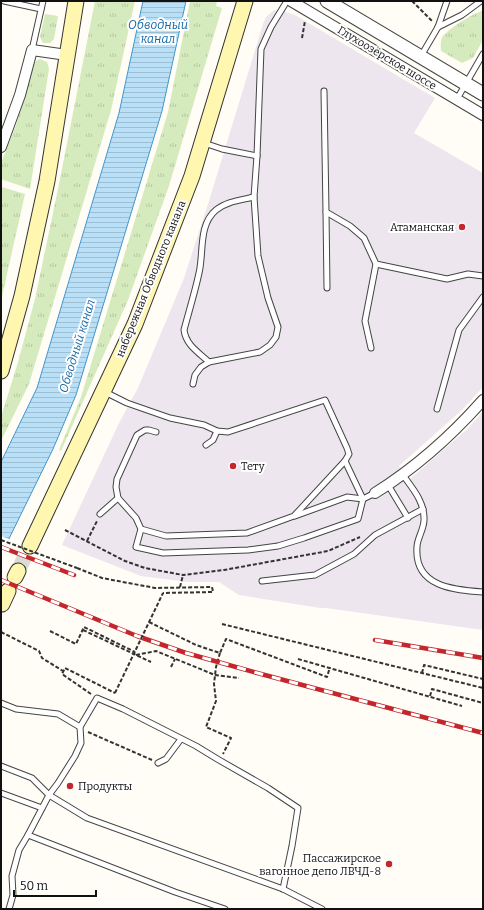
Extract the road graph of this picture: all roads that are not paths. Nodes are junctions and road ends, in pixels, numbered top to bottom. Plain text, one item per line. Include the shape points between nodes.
1 (4, 1) edge
2 (43, 1) edge
3 (76, 1) edge
4 (245, 1) edge
5 (287, 1) edge
6 (291, 1) edge
7 (328, 1) edge
8 (447, 1) edge
9 (481, 1) edge
10 (41, 9) junction
11 (438, 27) junction
12 (32, 50) junction
13 (483, 54) edge
14 (67, 55) junction
15 (421, 57) junction
16 (466, 83) junction
17 (324, 91) dead end
18 (483, 94) edge
19 (456, 99) junction
20 (483, 115) edge
21 (203, 142) junction
22 (1, 147) edge
23 (257, 156) junction
24 (254, 197) junction
25 (326, 212) junction
26 (376, 264) junction
27 (483, 276) edge
28 (327, 288) dead end
29 (483, 297) edge
30 (371, 348) dead end
31 (209, 362) junction
32 (1, 371) edge
33 (193, 384) dead end
34 (104, 392) junction
35 (483, 400) edge
36 (437, 409) dead end
37 (217, 430) junction
38 (156, 432) dead end
39 (206, 445) dead end
40 (345, 461) junction
41 (403, 475) junction
42 (388, 485) junction
43 (375, 494) joint
44 (118, 498) junction
45 (363, 499) junction
46 (423, 509) junction
47 (100, 514) dead end
48 (294, 516) junction
49 (408, 518) junction
50 (141, 529) junction
51 (30, 546) tunnel mouth
52 (262, 581) dead end
53 (483, 592) edge
54 (1, 703) edge
55 (80, 727) junction
56 (181, 739) junction
57 (158, 763) road end
58 (1, 766) edge
59 (1, 793) edge
60 (49, 795) junction
61 (42, 808) junction
62 (28, 835) junction
63 (283, 889) junction
64 (9, 909) edge
65 (225, 909) edge
66 (322, 909) edge

1 - 10 lane
2 - 10 lane
3 - 14 main road
4 - 21 main road, набережная Обводного канала
5 - 23 lane via 270,27 261,49
6 - 19 street, Глухоозёрское шоссе
7 - 15 street, Глухоозёрское шоссе
8 - 11 lane
9 - 11 lane via 462,15
10 - 12 lane
11 - 15 lane
12 - 14 street
12 - 22 street via 20,95
13 - 16 lane
14 - 32 main road via 45,189 22,296
15 - 16 street, Глухоозёрское шоссе
16 - 18 street, Глухоозёрское шоссе
16 - 19 lane
17 - 25 lane
19 - 20 street, Глухоозёрское шоссе
21 - 23 lane via 222,149
21 - 34 main road, набережная Обводного канала via 135,324
23 - 24 lane
24 - 31 lane via 224,204 216,210 204,229 199,273 184,330 185,338 190,345
24 - 31 lane via 258,256 278,327 276,337 270,346 260,352
25 - 26 lane via 364,238
25 - 28 lane
26 - 27 lane via 447,279 468,274
26 - 30 lane via 365,321
29 - 36 lane via 458,330
31 - 33 lane via 195,375
34 - 37 lane via 170,418
34 - 51 main road, набережная Обводного канала
35 - 41 street
37 - 39 lane via 213,440
37 - 40 lane via 228,432 325,400 349,454
38 - 44 lane via 145,430 137,435 117,479
40 - 45 lane
40 - 48 lane
41 - 42 street
41 - 46 lane
42 - 43 street
42 - 49 lane
43 - 45 lane
44 - 47 lane
44 - 50 lane via 136,518
45 - 48 lane via 347,497
45 - 50 lane via 358,519 278,546 163,554 136,547
46 - 49 lane
46 - 53 lane via 425,519 417,547 418,564 427,578 459,591
48 - 50 lane via 247,533 166,536
49 - 52 lane via 375,535 354,554 315,575
54 - 55 lane via 16,709 58,714
55 - 56 lane via 96,698
55 - 60 lane via 81,743 70,766
56 - 57 lane via 166,759
56 - 63 lane via 298,808
58 - 60 lane via 32,778
59 - 61 lane
60 - 61 lane
60 - 63 lane via 87,818
61 - 62 lane
62 - 64 lane via 19,850 12,876 13,895
62 - 65 lane
63 - 66 lane

